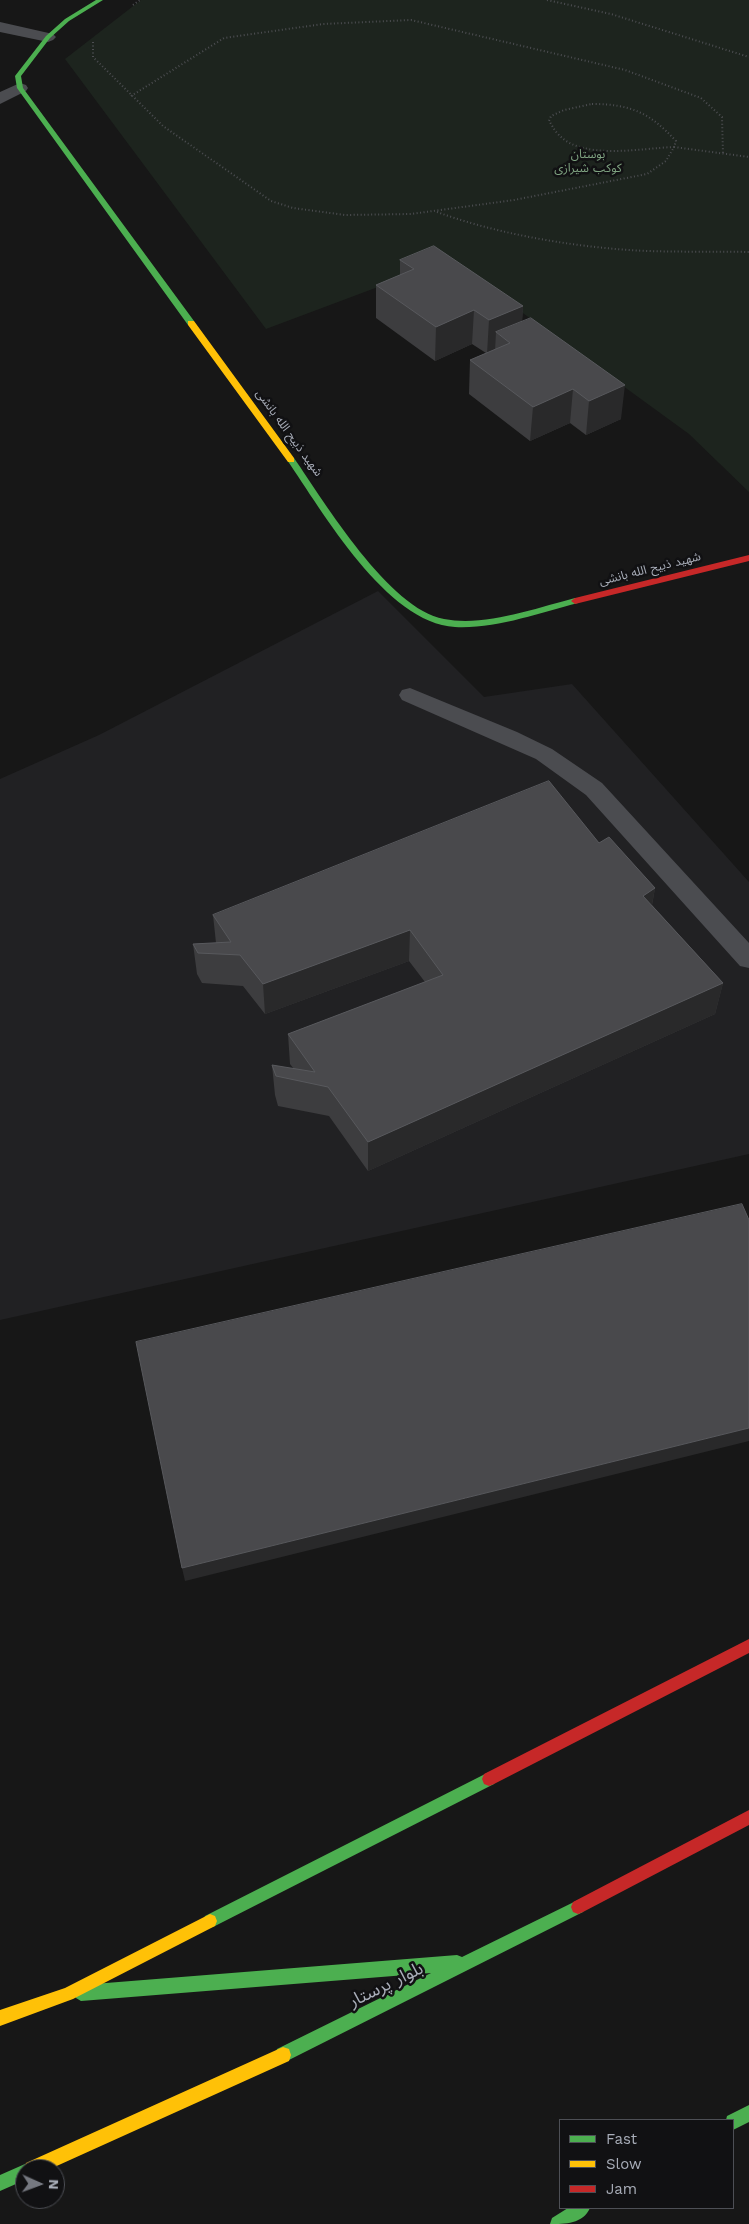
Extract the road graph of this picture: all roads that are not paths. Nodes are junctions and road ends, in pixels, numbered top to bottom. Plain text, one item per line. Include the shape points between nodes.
1 (100, 0) edge
2 (0, 27) edge
3 (48, 37) junction
4 (20, 88) junction
5 (0, 100) edge
6 (749, 558) edge
7 (410, 695) dead end
8 (749, 959) edge
9 (749, 1646) edge
10 (749, 1817) edge
11 (471, 1962) junction
12 (68, 1994) junction
13 (0, 2018) edge
14 (749, 2113) edge
15 (734, 2121) edge
16 (54, 2159) edge
17 (15, 2176) edge
18 (0, 2183) edge
19 (580, 2209) edge
20 (558, 2224) edge

1 - 3 street via 67,20
2 - 3 street
3 - 4 street via 18,76
4 - 5 street
4 - 6 street, شهید ذبیح الله بانشی via 377,578 414,611 441,622 478,623
7 - 8 lane via 544,754 594,789
9 - 12 street
10 - 11 street, بلوار پرستار
11 - 12 street
11 - 16 street, بلوار پرستار via 269,2062
12 - 13 street
14 - 15 street
17 - 18 street
19 - 20 street

